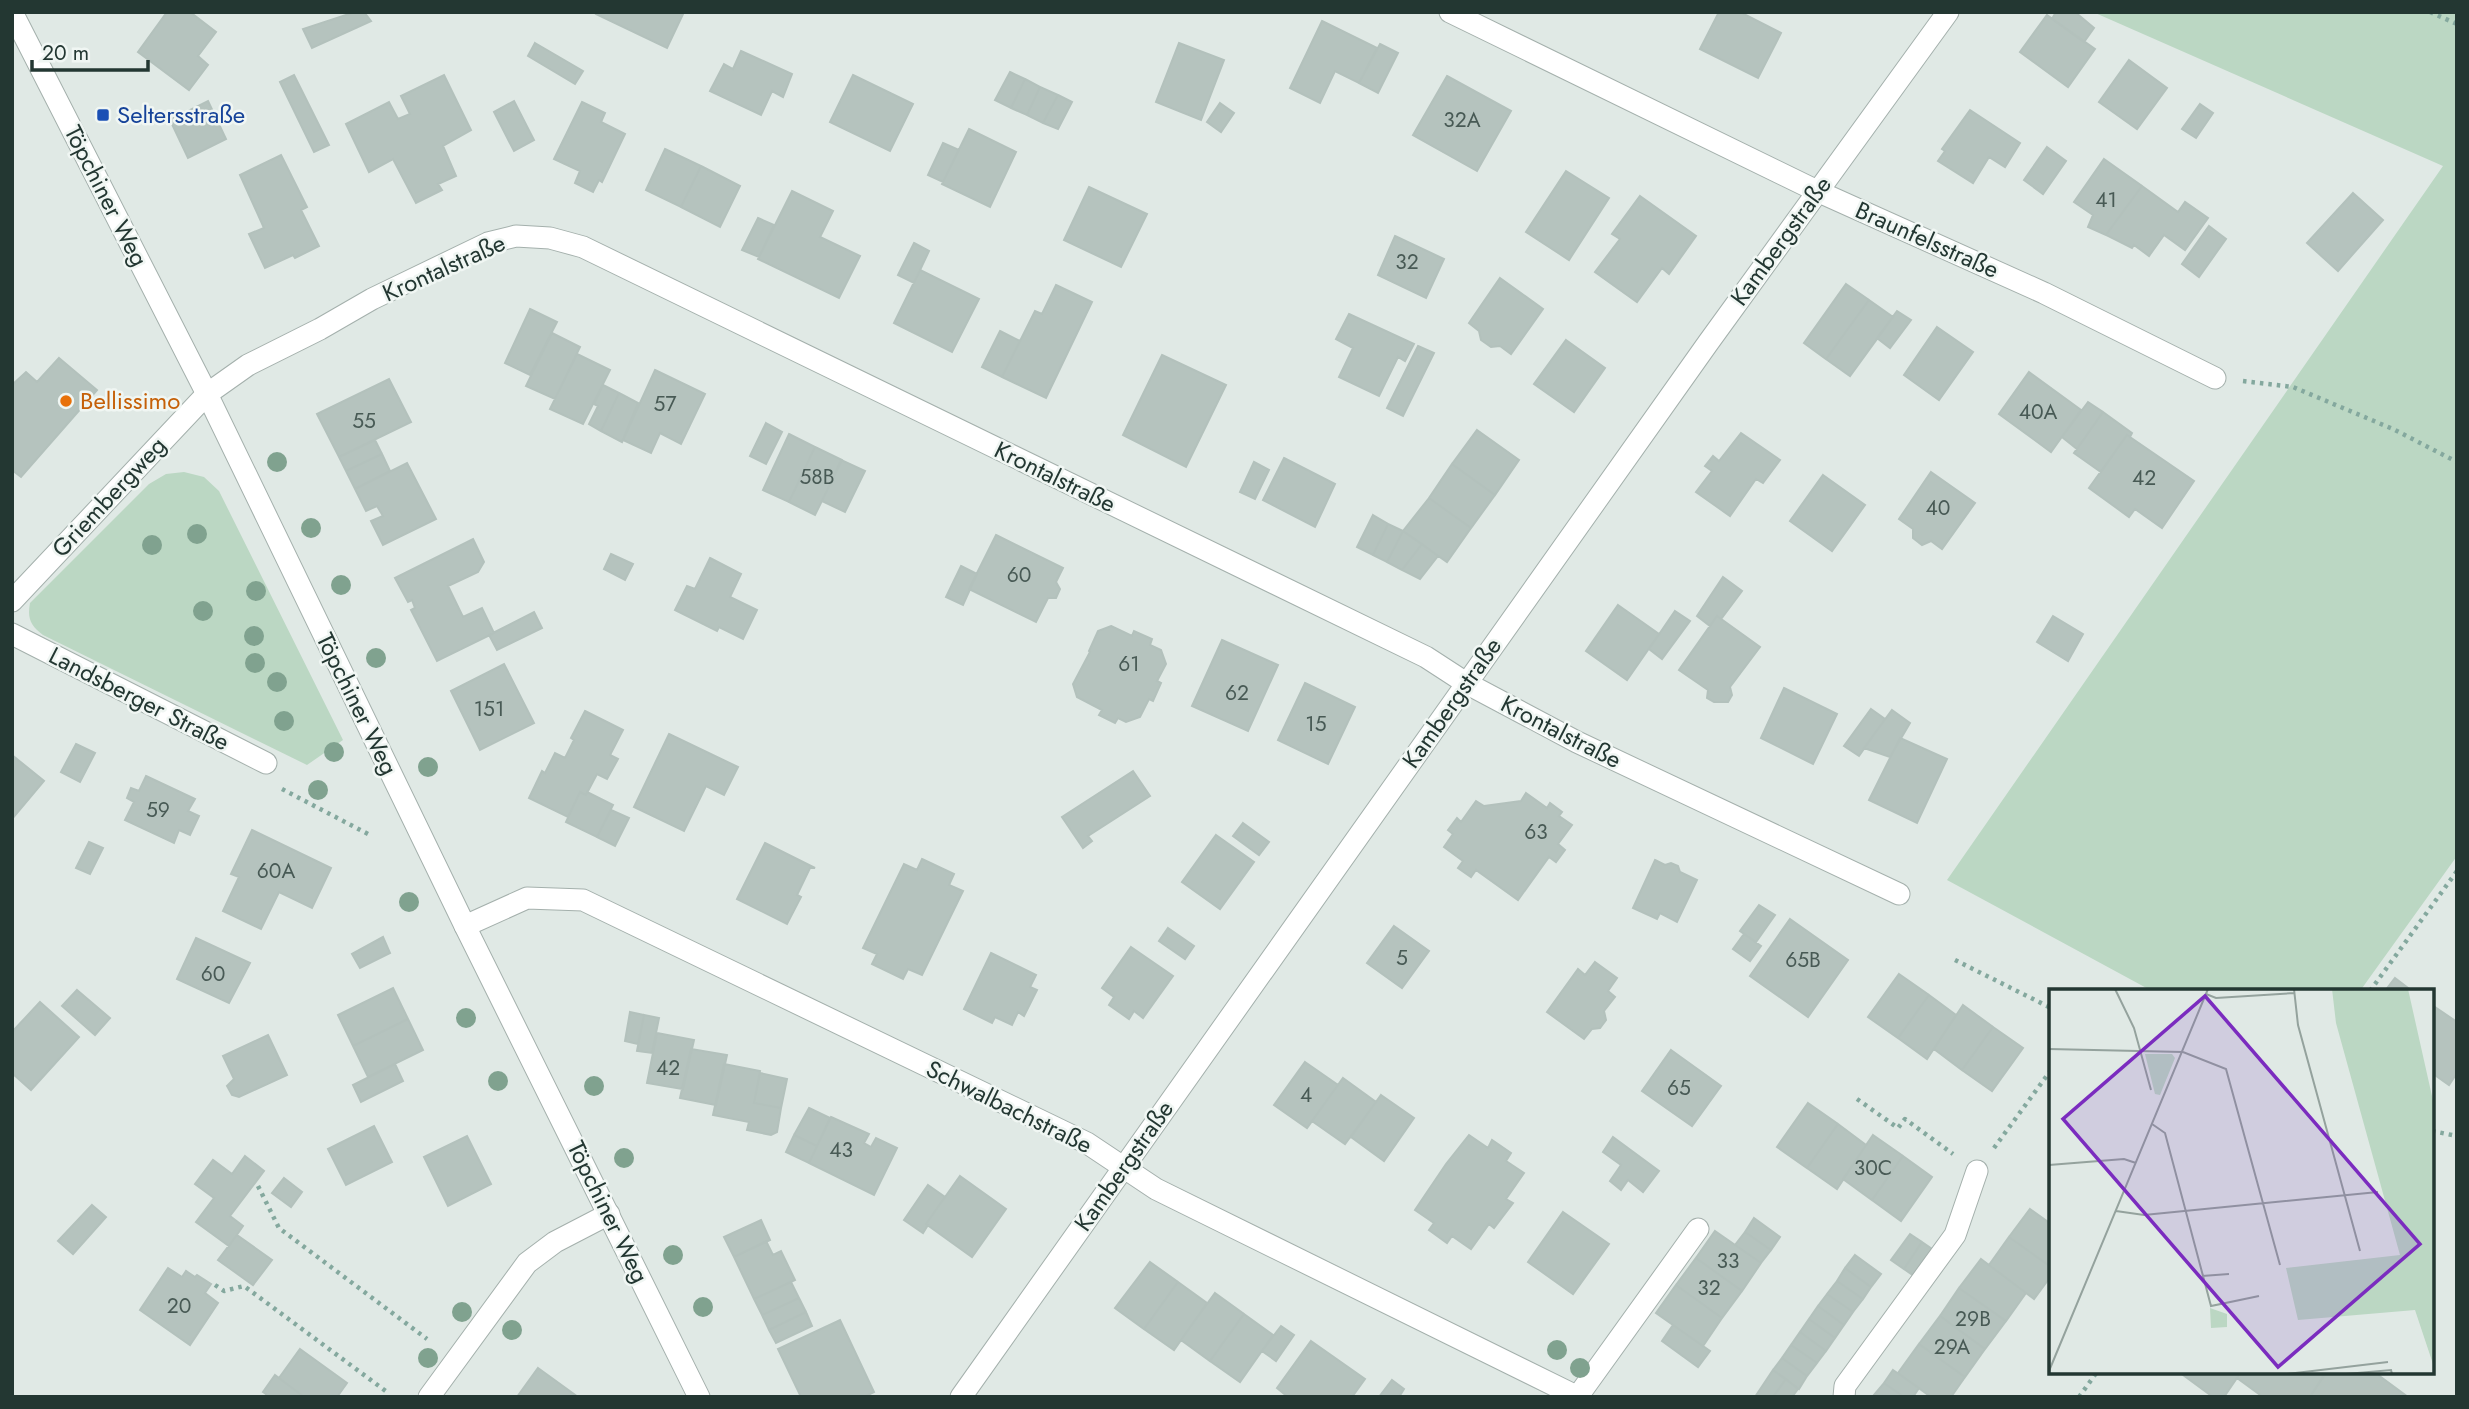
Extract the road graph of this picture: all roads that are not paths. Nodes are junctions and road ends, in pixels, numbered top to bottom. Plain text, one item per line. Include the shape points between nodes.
1 (12, 12) edge
2 (1450, 12) edge
3 (1948, 12) edge
4 (1817, 191) junction
5 (2215, 378) road end
6 (207, 394) junction
7 (12, 601) edge
8 (12, 634) edge
9 (1466, 683) junction
10 (266, 763) road end
11 (1899, 894) dead end
12 (465, 926) junction
13 (1123, 1167) junction
14 (1977, 1171) road end
15 (609, 1214) junction
16 (1698, 1229) dead end
17 (1578, 1396) edge
18 (429, 1397) edge
19 (699, 1397) edge
20 (961, 1397) edge
21 (1844, 1397) edge

1 - 6 street, Töpchiner Weg
2 - 4 street, Braunfelsstraße
3 - 4 street, Kambergstraße
4 - 5 street, Braunfelsstraße via 2044,293
4 - 9 street, Kambergstraße
6 - 7 street, Griembergweg
6 - 9 street, Krontalstraße via 258,360 488,243 516,236 550,238 583,247 1426,657
6 - 12 street, Töpchiner Weg
8 - 10 street, Landsberger Straße
9 - 11 street, Krontalstraße via 1577,742
9 - 13 street, Kambergstraße
12 - 13 street, Schwalbachstraße via 527,898 583,900 1087,1143
12 - 15 street, Töpchiner Weg
13 - 17 street, Schwalbachstraße via 1156,1189
13 - 20 street, Kambergstraße
14 - 21 street via 1955,1235 1845,1386
15 - 18 street via 555,1242 527,1263
15 - 19 street, Töpchiner Weg
16 - 17 street

